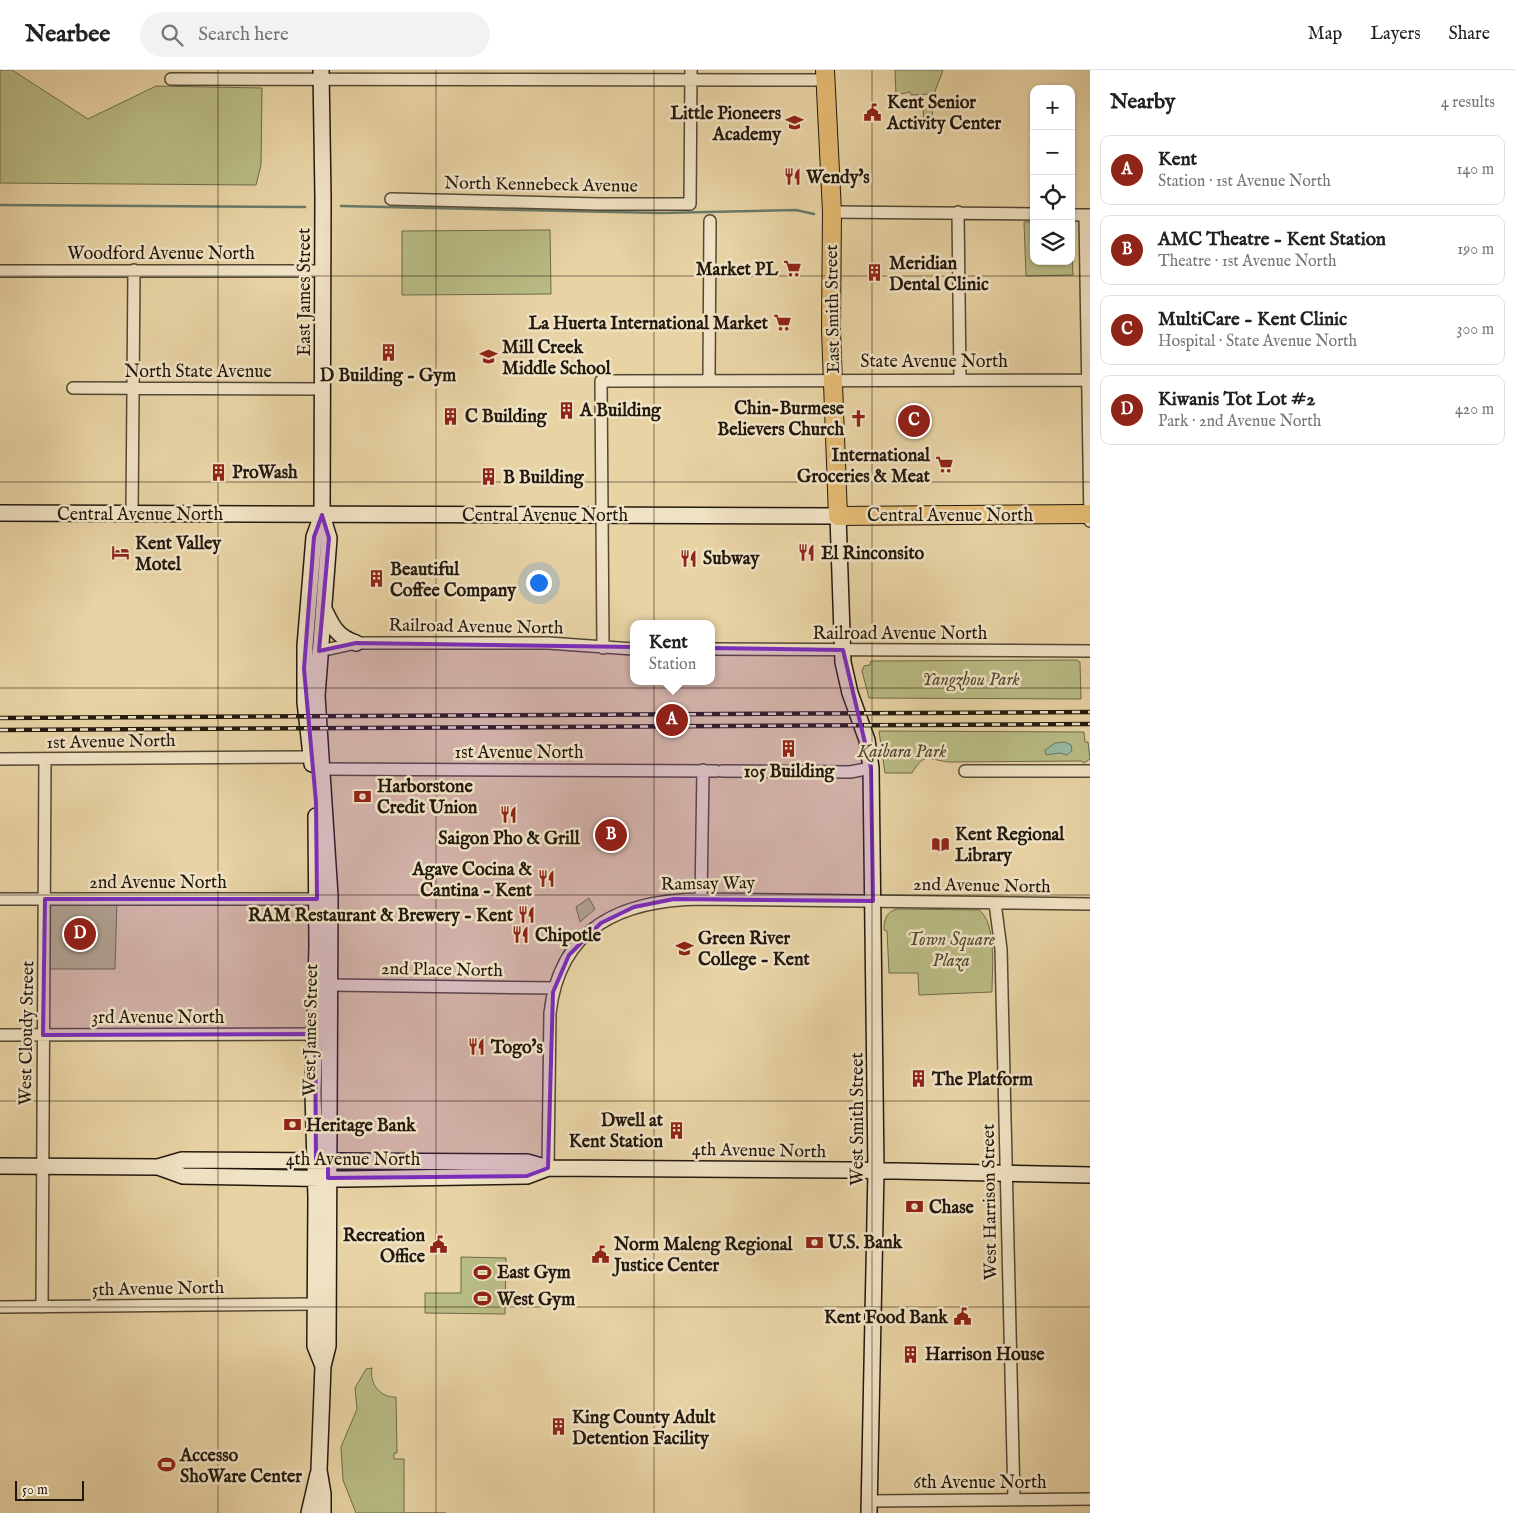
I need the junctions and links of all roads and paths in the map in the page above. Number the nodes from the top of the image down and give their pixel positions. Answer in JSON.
{"nodes":[{"id":1,"x":321,"y":75,"type":"edge"},
{"id":2,"x":501,"y":75,"type":"edge"},
{"id":3,"x":691,"y":75,"type":"edge"},
{"id":4,"x":826,"y":75,"type":"edge"},
{"id":5,"x":170,"y":79,"type":"dead end"},
{"id":6,"x":391,"y":199,"type":"dead end"},
{"id":7,"x":832,"y":212,"type":"junction"},
{"id":8,"x":958,"y":212,"type":"junction"},
{"id":9,"x":1030,"y":214,"type":"edge"},
{"id":10,"x":1087,"y":215,"type":"edge"},
{"id":11,"x":710,"y":221,"type":"dead end"},
{"id":12,"x":134,"y":270,"type":"junction"},
{"id":13,"x":0,"y":271,"type":"edge"},
{"id":14,"x":322,"y":271,"type":"junction"},
{"id":15,"x":832,"y":379,"type":"junction"},
{"id":16,"x":960,"y":379,"type":"junction"},
{"id":17,"x":709,"y":380,"type":"junction"},
{"id":18,"x":1089,"y":380,"type":"edge"},
{"id":19,"x":73,"y":388,"type":"dead end"},
{"id":20,"x":133,"y":388,"type":"junction"},
{"id":21,"x":322,"y":389,"type":"junction"},
{"id":22,"x":0,"y":513,"type":"edge"},
{"id":23,"x":132,"y":514,"type":"junction"},
{"id":24,"x":601,"y":514,"type":"junction"},
{"id":25,"x":1090,"y":514,"type":"edge"},
{"id":26,"x":322,"y":515,"type":"junction"},
{"id":27,"x":838,"y":516,"type":"junction"},
{"id":28,"x":1090,"y":521,"type":"edge"},
{"id":29,"x":323,"y":607,"type":"junction"},
{"id":30,"x":356,"y":642,"type":"junction"},
{"id":31,"x":320,"y":648,"type":"junction"},
{"id":32,"x":603,"y":648,"type":"junction"},
{"id":33,"x":630,"y":649,"type":"edge"},
{"id":34,"x":715,"y":650,"type":"edge"},
{"id":35,"x":843,"y":650,"type":"junction"},
{"id":36,"x":1090,"y":651,"type":"edge"},
{"id":37,"x":317,"y":696,"type":"joint"},
{"id":38,"x":861,"y":726,"type":"joint"},
{"id":39,"x":312,"y":757,"type":"junction"},
{"id":40,"x":0,"y":759,"type":"edge"},
{"id":41,"x":45,"y":759,"type":"junction"},
{"id":42,"x":872,"y":768,"type":"junction"},
{"id":43,"x":323,"y":769,"type":"junction"},
{"id":44,"x":703,"y":770,"type":"junction"},
{"id":45,"x":965,"y":771,"type":"dead end"},
{"id":46,"x":1090,"y":771,"type":"edge"},
{"id":47,"x":0,"y":899,"type":"edge"},
{"id":48,"x":45,"y":899,"type":"junction"},
{"id":49,"x":317,"y":899,"type":"junction"},
{"id":50,"x":701,"y":899,"type":"junction"},
{"id":51,"x":872,"y":901,"type":"junction"},
{"id":52,"x":995,"y":903,"type":"junction"},
{"id":53,"x":1090,"y":904,"type":"edge"},
{"id":54,"x":317,"y":929,"type":"junction"},
{"id":55,"x":330,"y":985,"type":"junction"},
{"id":56,"x":554,"y":988,"type":"junction"},
{"id":57,"x":315,"y":1034,"type":"junction"},
{"id":58,"x":0,"y":1035,"type":"edge"},
{"id":59,"x":43,"y":1035,"type":"junction"},
{"id":60,"x":322,"y":1162,"type":"junction"},
{"id":61,"x":0,"y":1166,"type":"edge"},
{"id":62,"x":42,"y":1166,"type":"junction"},
{"id":63,"x":158,"y":1167,"type":"junction"},
{"id":64,"x":548,"y":1168,"type":"junction"},
{"id":65,"x":876,"y":1171,"type":"junction"},
{"id":66,"x":1006,"y":1174,"type":"junction"},
{"id":67,"x":1090,"y":1176,"type":"edge"},
{"id":68,"x":322,"y":1178,"type":"junction"},
{"id":69,"x":316,"y":1304,"type":"junction"},
{"id":70,"x":0,"y":1307,"type":"edge"},
{"id":71,"x":42,"y":1307,"type":"junction"},
{"id":72,"x":322,"y":1366,"type":"junction"},
{"id":73,"x":319,"y":1470,"type":"junction"},
{"id":74,"x":1090,"y":1499,"type":"edge"},
{"id":75,"x":1014,"y":1500,"type":"junction"},
{"id":76,"x":869,"y":1507,"type":"edge"},
{"id":77,"x":309,"y":1513,"type":"edge"},
{"id":78,"x":323,"y":1513,"type":"edge"}],
"edges":[{"from":1,"to":2,"type":"street"},
{"from":1,"to":5,"type":"street"},
{"from":1,"to":14,"type":"main road","name":"East James Street"},
{"from":2,"to":3,"type":"street"},
{"from":3,"to":4,"type":"street"},
{"from":3,"to":6,"type":"street","name":"North Kennebeck Avenue"},
{"from":4,"to":7,"type":"main road","name":"East Smith Street"},
{"from":7,"to":8,"type":"street"},
{"from":7,"to":15,"type":"main road","name":"East Smith Street"},
{"from":8,"to":9,"type":"street"},
{"from":8,"to":16,"type":"street"},
{"from":10,"to":18,"type":"street"},
{"from":11,"to":17,"type":"street"},
{"from":12,"to":13,"type":"street","name":"Woodford Avenue North"},
{"from":12,"to":14,"type":"street","name":"Woodford Avenue North"},
{"from":12,"to":20,"type":"street"},
{"from":14,"to":21,"type":"main road","name":"East James Street"},
{"from":15,"to":16,"type":"street","name":"State Avenue North"},
{"from":15,"to":17,"type":"street","name":"State Avenue North"},
{"from":15,"to":27,"type":"main road","name":"East Smith Street"},
{"from":16,"to":18,"type":"street","name":"State Avenue North"},
{"from":17,"to":24,"type":"street","name":"State Avenue North"},
{"from":18,"to":25,"type":"street"},
{"from":19,"to":20,"type":"street","name":"North State Avenue"},
{"from":20,"to":21,"type":"street","name":"North State Avenue"},
{"from":20,"to":23,"type":"street"},
{"from":21,"to":26,"type":"main road","name":"East James Street"},
{"from":22,"to":23,"type":"main road","name":"Central Avenue North"},
{"from":23,"to":26,"type":"main road","name":"Central Avenue North"},
{"from":24,"to":26,"type":"main road","name":"Central Avenue North"},
{"from":24,"to":27,"type":"main road","name":"Central Avenue North"},
{"from":24,"to":32,"type":"street"},
{"from":25,"to":27,"type":"main road","name":"Central Avenue North"},
{"from":25,"to":28,"type":"street"},
{"from":26,"to":29,"type":"main road","name":"East James Street"},
{"from":26,"to":39,"type":"main road","name":"East James Street"},
{"from":27,"to":35,"type":"main road","name":"East Smith Street"},
{"from":29,"to":30,"type":"main road"},
{"from":29,"to":31,"type":"main road","name":"East James Street"},
{"from":30,"to":31,"type":"street","name":"Railroad Avenue North"},
{"from":30,"to":32,"type":"street","name":"Railroad Avenue North"},
{"from":31,"to":37,"type":"main road","name":"East James Street"},
{"from":32,"to":33,"type":"street","name":"Railroad Avenue North"},
{"from":34,"to":35,"type":"street","name":"Railroad Avenue North"},
{"from":35,"to":36,"type":"street","name":"Railroad Avenue North"},
{"from":35,"to":38,"type":"main road","name":"East Smith Street"},
{"from":37,"to":43,"type":"main road","name":"West James Street"},
{"from":38,"to":42,"type":"main road","name":"West Smith Street"},
{"from":39,"to":41,"type":"street","name":"1st Avenue North"},
{"from":39,"to":49,"type":"main road","name":"West James Street"},
{"from":40,"to":41,"type":"street","name":"1st Avenue North"},
{"from":41,"to":48,"type":"street","name":"West Cloudy Street"},
{"from":42,"to":44,"type":"street","name":"1st Avenue North"},
{"from":42,"to":51,"type":"main road","name":"West Smith Street"},
{"from":43,"to":44,"type":"street","name":"1st Avenue North"},
{"from":43,"to":55,"type":"main road","name":"West James Street"},
{"from":44,"to":50,"type":"street"},
{"from":45,"to":46,"type":"street"},
{"from":47,"to":48,"type":"street","name":"2nd Avenue North"},
{"from":48,"to":49,"type":"street","name":"2nd Avenue North"},
{"from":48,"to":59,"type":"street","name":"West Cloudy Street"},
{"from":49,"to":54,"type":"main road","name":"West James Street"},
{"from":50,"to":51,"type":"street","name":"Ramsay Way"},
{"from":50,"to":56,"type":"street","name":"Ramsay Way"},
{"from":51,"to":52,"type":"street","name":"2nd Avenue North"},
{"from":51,"to":65,"type":"main road","name":"West Smith Street"},
{"from":52,"to":53,"type":"street","name":"2nd Avenue North"},
{"from":52,"to":66,"type":"street","name":"West Harrison Street"},
{"from":54,"to":55,"type":"main road"},
{"from":54,"to":57,"type":"main road","name":"West James Street"},
{"from":55,"to":56,"type":"street","name":"2nd Place North"},
{"from":55,"to":60,"type":"main road","name":"West James Street"},
{"from":56,"to":64,"type":"street","name":"Ramsay Way"},
{"from":57,"to":59,"type":"street","name":"3rd Avenue North"},
{"from":57,"to":60,"type":"main road","name":"West James Street"},
{"from":58,"to":59,"type":"street","name":"3rd Avenue North"},
{"from":59,"to":62,"type":"street","name":"West Cloudy Street"},
{"from":60,"to":63,"type":"main road","name":"4th Avenue North"},
{"from":60,"to":64,"type":"main road","name":"4th Avenue North"},
{"from":60,"to":68,"type":"main road","name":"West James Street"},
{"from":61,"to":62,"type":"main road","name":"4th Avenue North"},
{"from":62,"to":63,"type":"main road","name":"4th Avenue North"},
{"from":62,"to":71,"type":"street","name":"West Cloudy Street"},
{"from":63,"to":68,"type":"main road","name":"4th Avenue North"},
{"from":64,"to":65,"type":"main road","name":"4th Avenue North"},
{"from":64,"to":68,"type":"main road","name":"4th Avenue North"},
{"from":65,"to":66,"type":"main road","name":"4th Avenue North"},
{"from":65,"to":76,"type":"main road","name":"West Smith Street"},
{"from":66,"to":67,"type":"main road","name":"4th Avenue North"},
{"from":66,"to":75,"type":"street","name":"West Harrison Street"},
{"from":68,"to":69,"type":"main road","name":"West James Street"},
{"from":68,"to":72,"type":"main road","name":"West James Street"},
{"from":69,"to":71,"type":"street","name":"5th Avenue North"},
{"from":69,"to":72,"type":"main road","name":"West James Street"},
{"from":70,"to":71,"type":"street","name":"5th Avenue North"},
{"from":72,"to":73,"type":"main road","name":"West James Street"},
{"from":73,"to":77,"type":"main road","name":"West James Street"},
{"from":73,"to":78,"type":"main road","name":"West James Street"},
{"from":74,"to":75,"type":"street","name":"6th Avenue North"},
{"from":75,"to":76,"type":"street","name":"6th Avenue North"}]}
